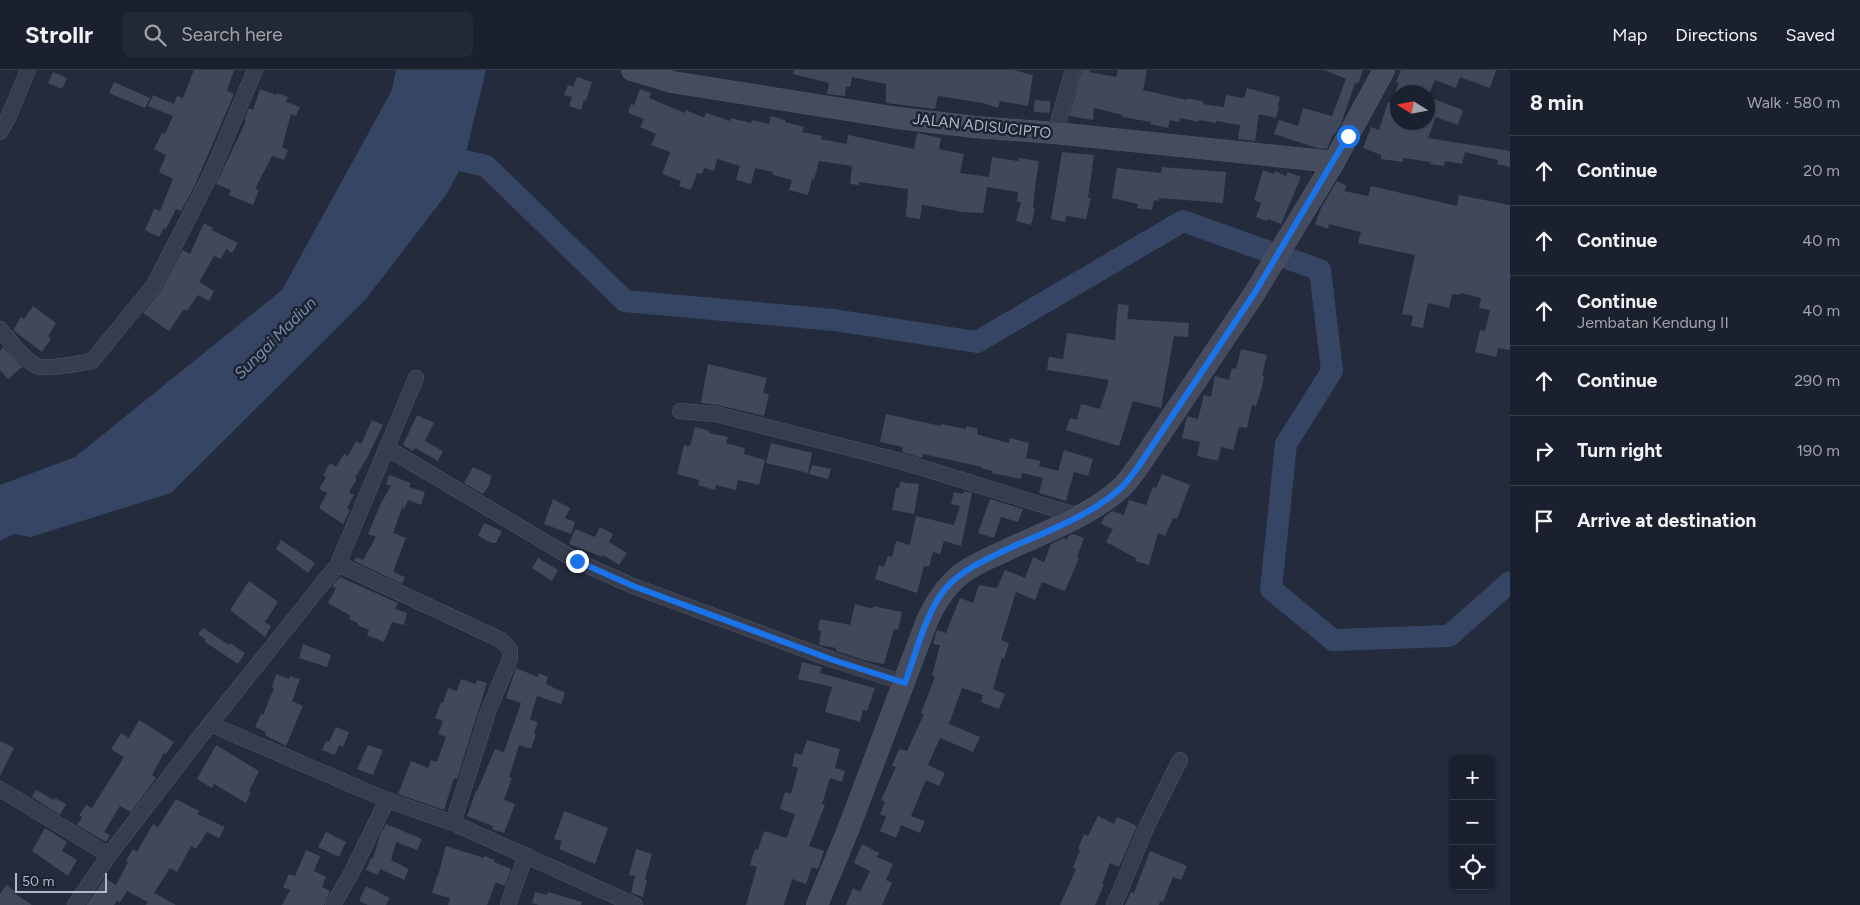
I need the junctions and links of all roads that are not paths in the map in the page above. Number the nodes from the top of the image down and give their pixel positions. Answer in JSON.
{"nodes":[{"id":1,"x":28,"y":70,"type":"edge"},
{"id":2,"x":255,"y":70,"type":"edge"},
{"id":3,"x":632,"y":70,"type":"edge"},
{"id":4,"x":1072,"y":70,"type":"edge"},
{"id":5,"x":1384,"y":70,"type":"edge"},
{"id":6,"x":0,"y":132,"type":"edge"},
{"id":7,"x":1055,"y":133,"type":"junction"},
{"id":8,"x":1334,"y":162,"type":"junction"},
{"id":9,"x":0,"y":329,"type":"edge"},
{"id":10,"x":416,"y":378,"type":"dead end"},
{"id":11,"x":680,"y":411,"type":"dead end"},
{"id":12,"x":386,"y":448,"type":"junction"},
{"id":13,"x":1078,"y":516,"type":"junction"},
{"id":14,"x":338,"y":564,"type":"junction"},
{"id":15,"x":905,"y":683,"type":"junction"},
{"id":16,"x":210,"y":724,"type":"junction"},
{"id":17,"x":1180,"y":760,"type":"dead end"},
{"id":18,"x":0,"y":789,"type":"edge"},
{"id":19,"x":387,"y":800,"type":"junction"},
{"id":20,"x":453,"y":823,"type":"junction"},
{"id":21,"x":109,"y":855,"type":"junction"},
{"id":22,"x":526,"y":855,"type":"junction"},
{"id":23,"x":75,"y":905,"type":"edge"},
{"id":24,"x":333,"y":905,"type":"edge"},
{"id":25,"x":508,"y":905,"type":"edge"},
{"id":26,"x":636,"y":905,"type":"edge"},
{"id":27,"x":817,"y":905,"type":"edge"},
{"id":28,"x":1114,"y":905,"type":"edge"}],
"edges":[{"from":1,"to":6,"type":"street"},
{"from":2,"to":9,"type":"street"},
{"from":3,"to":7,"type":"main road","name":"JALAN ADISUCIPTO"},
{"from":4,"to":7,"type":"street"},
{"from":5,"to":8,"type":"main road"},
{"from":7,"to":8,"type":"main road","name":"JALAN ADISUCIPTO"},
{"from":8,"to":13,"type":"main road"},
{"from":10,"to":12,"type":"street"},
{"from":11,"to":13,"type":"street"},
{"from":12,"to":14,"type":"street"},
{"from":12,"to":15,"type":"street"},
{"from":13,"to":15,"type":"main road"},
{"from":14,"to":16,"type":"street"},
{"from":14,"to":20,"type":"street"},
{"from":15,"to":27,"type":"main road"},
{"from":16,"to":19,"type":"street"},
{"from":16,"to":21,"type":"street"},
{"from":17,"to":28,"type":"street"},
{"from":18,"to":21,"type":"street"},
{"from":19,"to":20,"type":"street"},
{"from":19,"to":24,"type":"street"},
{"from":20,"to":22,"type":"street"},
{"from":21,"to":23,"type":"street"},
{"from":22,"to":25,"type":"street"},
{"from":22,"to":26,"type":"street"}]}
